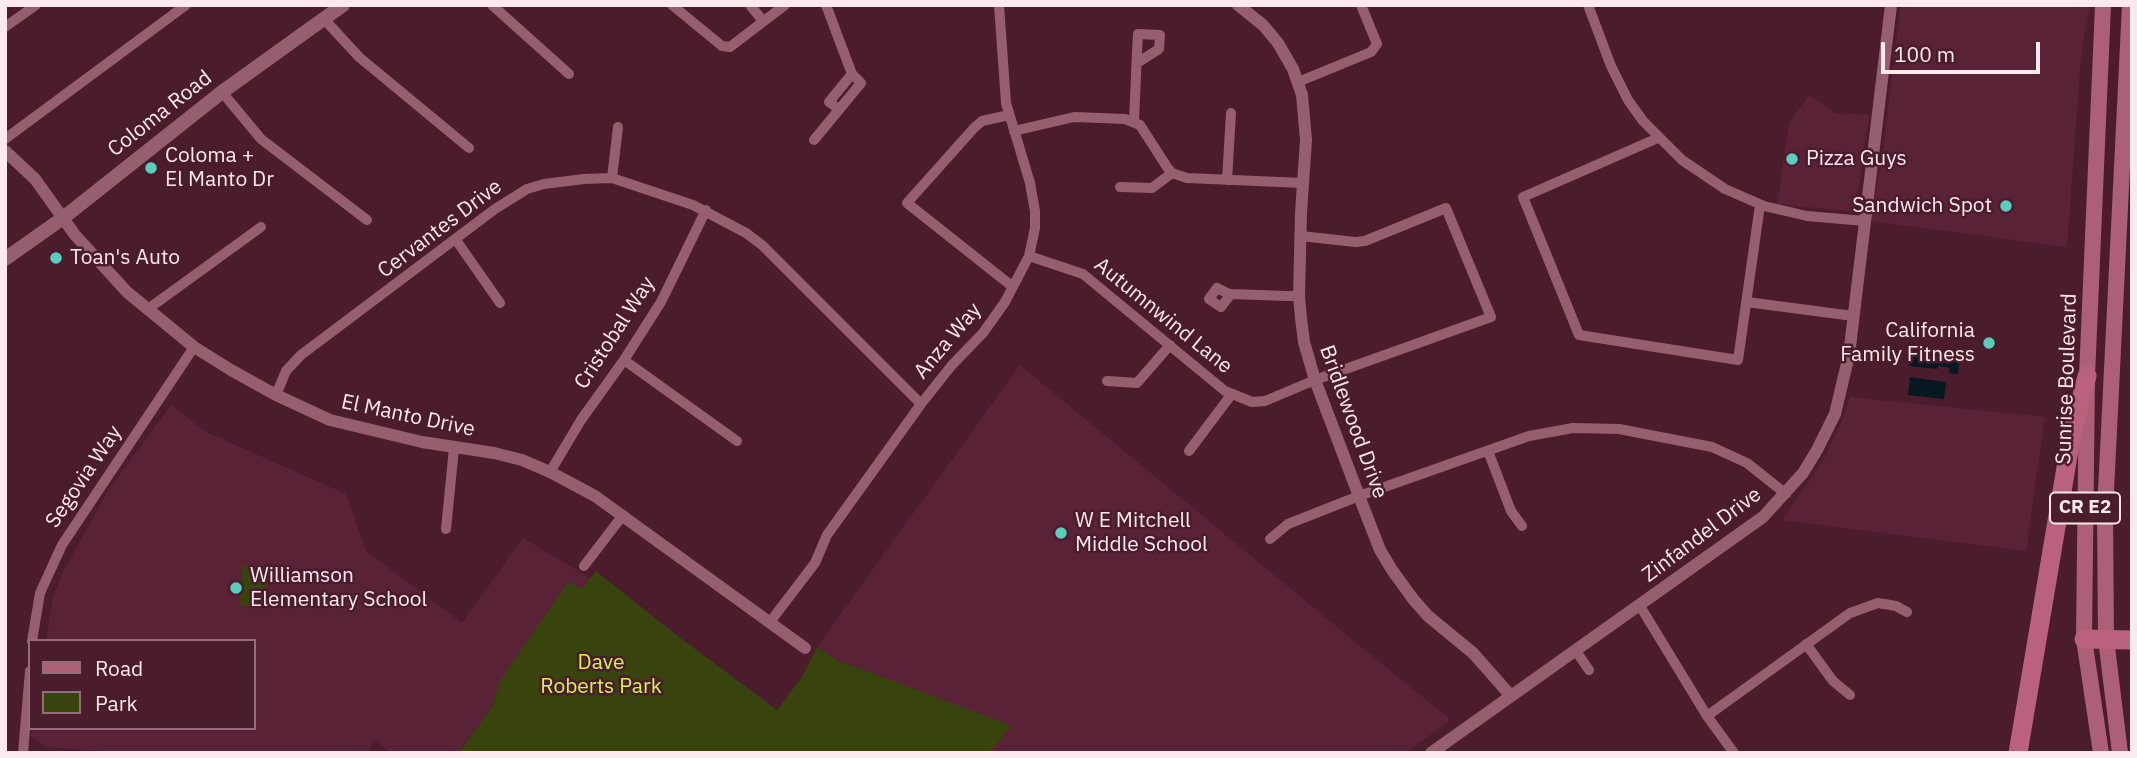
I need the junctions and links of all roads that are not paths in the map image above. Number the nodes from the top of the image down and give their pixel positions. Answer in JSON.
{"nodes":[{"id":1,"x":36,"y":5,"type":"edge"},
{"id":2,"x":186,"y":5,"type":"edge"},
{"id":3,"x":343,"y":5,"type":"edge"},
{"id":4,"x":492,"y":5,"type":"edge"},
{"id":5,"x":672,"y":5,"type":"edge"},
{"id":6,"x":750,"y":5,"type":"edge"},
{"id":7,"x":785,"y":5,"type":"edge"},
{"id":8,"x":826,"y":5,"type":"edge"},
{"id":9,"x":999,"y":5,"type":"edge"},
{"id":10,"x":1238,"y":5,"type":"edge"},
{"id":11,"x":1361,"y":5,"type":"edge"},
{"id":12,"x":1588,"y":5,"type":"edge"},
{"id":13,"x":1891,"y":5,"type":"edge"},
{"id":14,"x":2103,"y":5,"type":"edge"},
{"id":15,"x":2130,"y":5,"type":"edge"},
{"id":16,"x":324,"y":19,"type":"junction"},
{"id":17,"x":763,"y":21,"type":"junction"},
{"id":18,"x":5,"y":27,"type":"edge"},
{"id":19,"x":1137,"y":63,"type":"dead end"},
{"id":20,"x":569,"y":74,"type":"dead end"},
{"id":21,"x":1298,"y":82,"type":"junction"},
{"id":22,"x":222,"y":92,"type":"junction"},
{"id":23,"x":1231,"y":113,"type":"dead end"},
{"id":24,"x":1009,"y":115,"type":"junction"},
{"id":25,"x":1134,"y":121,"type":"junction"},
{"id":26,"x":618,"y":127,"type":"dead end"},
{"id":27,"x":1014,"y":131,"type":"junction"},
{"id":28,"x":1658,"y":138,"type":"junction"},
{"id":29,"x":5,"y":139,"type":"edge"},
{"id":30,"x":814,"y":140,"type":"dead end"},
{"id":31,"x":469,"y":148,"type":"dead end"},
{"id":32,"x":5,"y":151,"type":"edge"},
{"id":33,"x":1172,"y":173,"type":"junction"},
{"id":34,"x":612,"y":178,"type":"junction"},
{"id":35,"x":1227,"y":180,"type":"junction"},
{"id":36,"x":1303,"y":183,"type":"junction"},
{"id":37,"x":1120,"y":187,"type":"dead end"},
{"id":38,"x":1760,"y":205,"type":"junction"},
{"id":39,"x":706,"y":210,"type":"junction"},
{"id":40,"x":63,"y":218,"type":"junction"},
{"id":41,"x":367,"y":220,"type":"dead end"},
{"id":42,"x":1866,"y":221,"type":"junction"},
{"id":43,"x":261,"y":227,"type":"dead end"},
{"id":44,"x":1301,"y":236,"type":"junction"},
{"id":45,"x":456,"y":240,"type":"junction"},
{"id":46,"x":1029,"y":256,"type":"junction"},
{"id":47,"x":5,"y":259,"type":"edge"},
{"id":48,"x":1013,"y":287,"type":"junction"},
{"id":49,"x":1231,"y":294,"type":"dead end"},
{"id":50,"x":1299,"y":296,"type":"junction"},
{"id":51,"x":1747,"y":302,"type":"junction"},
{"id":52,"x":500,"y":303,"type":"dead end"},
{"id":53,"x":148,"y":309,"type":"junction"},
{"id":54,"x":1853,"y":316,"type":"junction"},
{"id":55,"x":1170,"y":345,"type":"junction"},
{"id":56,"x":194,"y":347,"type":"junction"},
{"id":57,"x":625,"y":360,"type":"junction"},
{"id":58,"x":2087,"y":376,"type":"junction"},
{"id":59,"x":1315,"y":380,"type":"junction"},
{"id":60,"x":1107,"y":381,"type":"dead end"},
{"id":61,"x":276,"y":395,"type":"junction"},
{"id":62,"x":1231,"y":395,"type":"junction"},
{"id":63,"x":921,"y":404,"type":"junction"},
{"id":64,"x":1643,"y":433,"type":"junction"},
{"id":65,"x":737,"y":441,"type":"dead end"},
{"id":66,"x":1641,"y":446,"type":"dead end"},
{"id":67,"x":454,"y":449,"type":"junction"},
{"id":68,"x":1189,"y":451,"type":"dead end"},
{"id":69,"x":1488,"y":451,"type":"junction"},
{"id":70,"x":550,"y":472,"type":"junction"},
{"id":71,"x":1786,"y":494,"type":"junction"},
{"id":72,"x":1359,"y":496,"type":"junction"},
{"id":73,"x":622,"y":515,"type":"junction"},
{"id":74,"x":1522,"y":526,"type":"dead end"},
{"id":75,"x":446,"y":529,"type":"dead end"},
{"id":76,"x":1269,"y":539,"type":"dead end"},
{"id":77,"x":583,"y":566,"type":"dead end"},
{"id":78,"x":1640,"y":606,"type":"junction"},
{"id":79,"x":1907,"y":612,"type":"dead end"},
{"id":80,"x":769,"y":622,"type":"junction"},
{"id":81,"x":32,"y":639,"type":"edge"},
{"id":82,"x":2084,"y":639,"type":"junction"},
{"id":83,"x":2106,"y":639,"type":"junction"},
{"id":84,"x":2132,"y":640,"type":"edge"},
{"id":85,"x":1806,"y":644,"type":"junction"},
{"id":86,"x":805,"y":648,"type":"dead end"},
{"id":87,"x":1576,"y":651,"type":"junction"},
{"id":88,"x":1589,"y":670,"type":"dead end"},
{"id":89,"x":28,"y":694,"type":"edge"},
{"id":90,"x":1850,"y":695,"type":"dead end"},
{"id":91,"x":1511,"y":696,"type":"junction"},
{"id":92,"x":1707,"y":716,"type":"junction"},
{"id":93,"x":23,"y":753,"type":"edge"},
{"id":94,"x":1432,"y":753,"type":"edge"},
{"id":95,"x":1734,"y":753,"type":"edge"},
{"id":96,"x":2018,"y":753,"type":"edge"},
{"id":97,"x":2101,"y":753,"type":"edge"},
{"id":98,"x":2120,"y":753,"type":"edge"}],
"edges":[{"from":1,"to":18,"type":"street"},
{"from":2,"to":29,"type":"street"},
{"from":3,"to":16,"type":"main road","name":"Coloma Road"},
{"from":4,"to":20,"type":"street"},
{"from":5,"to":17,"type":"street"},
{"from":6,"to":17,"type":"street"},
{"from":7,"to":17,"type":"street"},
{"from":8,"to":30,"type":"street"},
{"from":9,"to":24,"type":"street","name":"Anza Way"},
{"from":10,"to":21,"type":"street","name":"Bridlewood Drive"},
{"from":11,"to":21,"type":"street"},
{"from":12,"to":28,"type":"street"},
{"from":13,"to":42,"type":"street","name":"Zinfandel Drive"},
{"from":14,"to":58,"type":"main road","name":"Sunrise Boulevard","number":"CR E2"},
{"from":15,"to":83,"type":"main road","name":"Sunrise Boulevard","number":"CR E2"},
{"from":16,"to":22,"type":"main road","name":"Coloma Road"},
{"from":16,"to":31,"type":"street"},
{"from":19,"to":25,"type":"street"},
{"from":21,"to":36,"type":"street","name":"Bridlewood Drive"},
{"from":22,"to":40,"type":"main road","name":"Coloma Road"},
{"from":22,"to":41,"type":"street"},
{"from":23,"to":35,"type":"street"},
{"from":24,"to":27,"type":"street","name":"Anza Way"},
{"from":24,"to":48,"type":"street"},
{"from":25,"to":27,"type":"street"},
{"from":25,"to":33,"type":"street"},
{"from":26,"to":34,"type":"street"},
{"from":27,"to":46,"type":"street","name":"Anza Way"},
{"from":28,"to":38,"type":"street"},
{"from":28,"to":51,"type":"street"},
{"from":32,"to":40,"type":"street","name":"El Manto Drive"},
{"from":33,"to":35,"type":"street"},
{"from":33,"to":37,"type":"street"},
{"from":34,"to":39,"type":"street","name":"Cervantes Drive"},
{"from":34,"to":45,"type":"street","name":"Cervantes Drive"},
{"from":35,"to":36,"type":"street"},
{"from":36,"to":44,"type":"street","name":"Bridlewood Drive"},
{"from":38,"to":42,"type":"street"},
{"from":38,"to":51,"type":"street"},
{"from":39,"to":57,"type":"street","name":"Cristobal Way"},
{"from":39,"to":63,"type":"street","name":"Cervantes Drive"},
{"from":40,"to":47,"type":"main road","name":"Coloma Road"},
{"from":40,"to":53,"type":"street","name":"El Manto Drive"},
{"from":42,"to":54,"type":"street","name":"Zinfandel Drive"},
{"from":43,"to":53,"type":"street"},
{"from":44,"to":50,"type":"street","name":"Bridlewood Drive"},
{"from":44,"to":59,"type":"street","name":"Autumnwind Lane"},
{"from":45,"to":52,"type":"street"},
{"from":45,"to":61,"type":"street","name":"Cervantes Drive"},
{"from":46,"to":48,"type":"street","name":"Anza Way"},
{"from":46,"to":55,"type":"street","name":"Autumnwind Lane"},
{"from":48,"to":63,"type":"street","name":"Anza Way"},
{"from":49,"to":50,"type":"street"},
{"from":50,"to":59,"type":"street","name":"Bridlewood Drive"},
{"from":51,"to":54,"type":"street"},
{"from":53,"to":56,"type":"street","name":"El Manto Drive"},
{"from":54,"to":71,"type":"street","name":"Zinfandel Drive"},
{"from":55,"to":60,"type":"street"},
{"from":55,"to":62,"type":"street","name":"Autumnwind Lane"},
{"from":56,"to":61,"type":"street","name":"El Manto Drive"},
{"from":56,"to":81,"type":"street","name":"Segovia Way"},
{"from":57,"to":65,"type":"street"},
{"from":57,"to":70,"type":"street","name":"Cristobal Way"},
{"from":58,"to":82,"type":"main road","name":"Sunrise Boulevard","number":"CR E2"},
{"from":58,"to":96,"type":"highway"},
{"from":59,"to":62,"type":"street","name":"Autumnwind Lane"},
{"from":59,"to":72,"type":"street","name":"Bridlewood Drive"},
{"from":61,"to":67,"type":"street","name":"El Manto Drive"},
{"from":62,"to":68,"type":"street"},
{"from":63,"to":80,"type":"street","name":"Anza Way"},
{"from":64,"to":66,"type":"street"},
{"from":64,"to":69,"type":"street"},
{"from":64,"to":71,"type":"street"},
{"from":67,"to":70,"type":"street","name":"El Manto Drive"},
{"from":67,"to":75,"type":"street"},
{"from":69,"to":72,"type":"street"},
{"from":69,"to":74,"type":"street"},
{"from":70,"to":73,"type":"street","name":"El Manto Drive"},
{"from":71,"to":78,"type":"street","name":"Zinfandel Drive"},
{"from":72,"to":76,"type":"street"},
{"from":72,"to":91,"type":"street","name":"Bridlewood Drive"},
{"from":73,"to":77,"type":"street"},
{"from":73,"to":80,"type":"street","name":"El Manto Drive"},
{"from":78,"to":87,"type":"street","name":"Zinfandel Drive"},
{"from":78,"to":92,"type":"street"},
{"from":79,"to":85,"type":"street"},
{"from":80,"to":86,"type":"street","name":"El Manto Drive"},
{"from":82,"to":83,"type":"highway"},
{"from":82,"to":97,"type":"main road","name":"Sunrise Boulevard","number":"CR E2"},
{"from":83,"to":84,"type":"highway"},
{"from":83,"to":98,"type":"main road","name":"Sunrise Boulevard","number":"CR E2"},
{"from":85,"to":90,"type":"street"},
{"from":85,"to":92,"type":"street"},
{"from":87,"to":88,"type":"street"},
{"from":87,"to":91,"type":"street","name":"Zinfandel Drive"},
{"from":89,"to":93,"type":"street"},
{"from":91,"to":94,"type":"street","name":"Zinfandel Drive"},
{"from":92,"to":95,"type":"street"}]}
